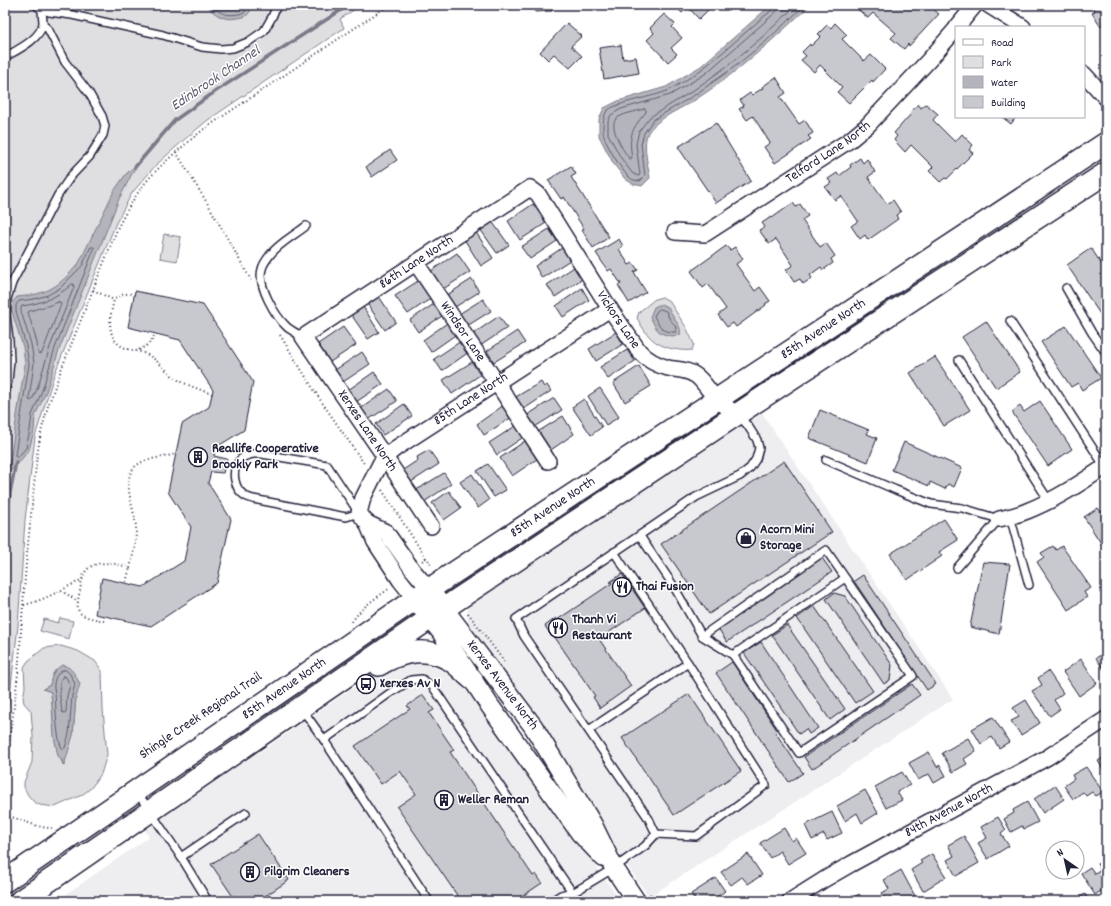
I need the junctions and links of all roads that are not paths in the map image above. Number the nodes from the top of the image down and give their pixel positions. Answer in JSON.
{"nodes":[{"id":1,"x":36,"y":5,"type":"edge"},
{"id":2,"x":278,"y":5,"type":"edge"},
{"id":3,"x":974,"y":5,"type":"edge"},
{"id":4,"x":988,"y":5,"type":"edge"},
{"id":5,"x":42,"y":8,"type":"edge"},
{"id":6,"x":43,"y":25,"type":"junction"},
{"id":7,"x":958,"y":26,"type":"edge"},
{"id":8,"x":1021,"y":26,"type":"edge"},
{"id":9,"x":955,"y":30,"type":"edge"},
{"id":10,"x":5,"y":57,"type":"edge"},
{"id":11,"x":1085,"y":75,"type":"edge"},
{"id":12,"x":1106,"y":98,"type":"edge"},
{"id":13,"x":1106,"y":143,"type":"edge"},
{"id":14,"x":1106,"y":172,"type":"edge"},
{"id":15,"x":530,"y":188,"type":"joint"},
{"id":16,"x":306,"y":226,"type":"dead end"},
{"id":17,"x":675,"y":232,"type":"dead end"},
{"id":18,"x":416,"y":263,"type":"junction"},
{"id":19,"x":1066,"y":288,"type":"dead end"},
{"id":20,"x":610,"y":309,"type":"junction"},
{"id":21,"x":1010,"y":321,"type":"dead end"},
{"id":22,"x":303,"y":337,"type":"junction"},
{"id":23,"x":1106,"y":353,"type":"edge"},
{"id":24,"x":959,"y":360,"type":"dead end"},
{"id":25,"x":497,"y":383,"type":"junction"},
{"id":26,"x":5,"y":392,"type":"edge"},
{"id":27,"x":717,"y":399,"type":"junction"},
{"id":28,"x":737,"y":415,"type":"junction"},
{"id":29,"x":385,"y":457,"type":"junction"},
{"id":30,"x":826,"y":460,"type":"dead end"},
{"id":31,"x":548,"y":461,"type":"dead end"},
{"id":32,"x":1105,"y":467,"type":"edge"},
{"id":33,"x":1050,"y":501,"type":"junction"},
{"id":34,"x":363,"y":518,"type":"junction"},
{"id":35,"x":1005,"y":518,"type":"junction"},
{"id":36,"x":431,"y":526,"type":"dead end"},
{"id":37,"x":640,"y":536,"type":"junction"},
{"id":38,"x":614,"y":552,"type":"junction"},
{"id":39,"x":957,"y":568,"type":"dead end"},
{"id":40,"x":845,"y":578,"type":"junction"},
{"id":41,"x":1030,"y":585,"type":"dead end"},
{"id":42,"x":422,"y":594,"type":"junction"},
{"id":43,"x":437,"y":613,"type":"junction"},
{"id":44,"x":702,"y":636,"type":"junction"},
{"id":45,"x":734,"y":656,"type":"junction"},
{"id":46,"x":688,"y":663,"type":"junction"},
{"id":47,"x":472,"y":679,"type":"junction"},
{"id":48,"x":300,"y":708,"type":"junction"},
{"id":49,"x":1106,"y":719,"type":"edge"},
{"id":50,"x":589,"y":730,"type":"junction"},
{"id":51,"x":324,"y":740,"type":"junction"},
{"id":52,"x":136,"y":791,"type":"junction"},
{"id":53,"x":150,"y":811,"type":"junction"},
{"id":54,"x":246,"y":813,"type":"dead end"},
{"id":55,"x":656,"y":834,"type":"junction"},
{"id":56,"x":181,"y":857,"type":"junction"},
{"id":57,"x":614,"y":868,"type":"junction"},
{"id":58,"x":5,"y":881,"type":"edge"},
{"id":59,"x":572,"y":892,"type":"junction"},
{"id":60,"x":20,"y":901,"type":"edge"},
{"id":61,"x":208,"y":901,"type":"edge"},
{"id":62,"x":429,"y":901,"type":"edge"},
{"id":63,"x":552,"y":901,"type":"edge"},
{"id":64,"x":636,"y":901,"type":"edge"},
{"id":65,"x":790,"y":901,"type":"edge"}],
"edges":[{"from":1,"to":5,"type":"lane"},
{"from":2,"to":5,"type":"lane"},
{"from":3,"to":7,"type":"street","name":"Telford Lane North"},
{"from":4,"to":8,"type":"street"},
{"from":5,"to":6,"type":"lane"},
{"from":6,"to":10,"type":"lane"},
{"from":6,"to":26,"type":"lane"},
{"from":9,"to":17,"type":"street","name":"Telford Lane North"},
{"from":11,"to":12,"type":"street"},
{"from":13,"to":27,"type":"main road","name":"85th Avenue North"},
{"from":14,"to":28,"type":"main road","name":"85th Avenue North"},
{"from":15,"to":18,"type":"street","name":"86th Lane North"},
{"from":15,"to":20,"type":"street","name":"Vickors Lane"},
{"from":16,"to":22,"type":"lane"},
{"from":18,"to":22,"type":"street","name":"86th Lane North"},
{"from":18,"to":25,"type":"street","name":"Windsor Lane"},
{"from":19,"to":23,"type":"lane"},
{"from":20,"to":25,"type":"street","name":"85th Lane North"},
{"from":20,"to":27,"type":"street","name":"Vickors Lane"},
{"from":21,"to":32,"type":"lane"},
{"from":22,"to":29,"type":"street","name":"Xerxes Lane North"},
{"from":24,"to":33,"type":"lane"},
{"from":25,"to":29,"type":"street","name":"85th Lane North"},
{"from":25,"to":31,"type":"street","name":"Windsor Lane"},
{"from":27,"to":28,"type":"street","name":"Vickors Lane"},
{"from":27,"to":42,"type":"main road","name":"85th Avenue North"},
{"from":28,"to":37,"type":"lane"},
{"from":28,"to":43,"type":"main road","name":"85th Avenue North"},
{"from":29,"to":34,"type":"street","name":"85th Lane North"},
{"from":29,"to":36,"type":"street","name":"Xerxes Lane North"},
{"from":30,"to":35,"type":"lane"},
{"from":32,"to":33,"type":"street"},
{"from":33,"to":35,"type":"street"},
{"from":34,"to":34,"type":"lane"},
{"from":34,"to":42,"type":"street","name":"Xerxes Avenue North"},
{"from":35,"to":39,"type":"lane"},
{"from":35,"to":41,"type":"lane"},
{"from":37,"to":38,"type":"lane"},
{"from":37,"to":44,"type":"lane"},
{"from":38,"to":46,"type":"lane"},
{"from":38,"to":50,"type":"lane"},
{"from":40,"to":44,"type":"lane"},
{"from":40,"to":45,"type":"lane"},
{"from":40,"to":45,"type":"lane"},
{"from":42,"to":43,"type":"street","name":"Xerxes Avenue North"},
{"from":42,"to":52,"type":"main road","name":"85th Avenue North"},
{"from":43,"to":47,"type":"street","name":"Xerxes Avenue North"},
{"from":43,"to":48,"type":"main road","name":"85th Avenue North"},
{"from":43,"to":57,"type":"street","name":"Xerxes Avenue North"},
{"from":44,"to":45,"type":"lane"},
{"from":46,"to":50,"type":"lane"},
{"from":46,"to":55,"type":"lane"},
{"from":47,"to":48,"type":"main road"},
{"from":47,"to":57,"type":"street","name":"Xerxes Avenue North"},
{"from":48,"to":51,"type":"lane"},
{"from":48,"to":53,"type":"main road","name":"85th Avenue North"},
{"from":49,"to":65,"type":"street","name":"84th Avenue North"},
{"from":50,"to":55,"type":"lane"},
{"from":51,"to":59,"type":"lane"},
{"from":51,"to":62,"type":"lane"},
{"from":52,"to":53,"type":"lane"},
{"from":52,"to":58,"type":"main road","name":"85th Avenue North"},
{"from":53,"to":56,"type":"lane"},
{"from":53,"to":60,"type":"main road","name":"85th Avenue North"},
{"from":54,"to":56,"type":"lane"},
{"from":55,"to":57,"type":"lane"},
{"from":56,"to":61,"type":"lane"},
{"from":57,"to":59,"type":"lane"},
{"from":57,"to":64,"type":"street","name":"Xerxes Avenue North"},
{"from":59,"to":63,"type":"lane"}]}
